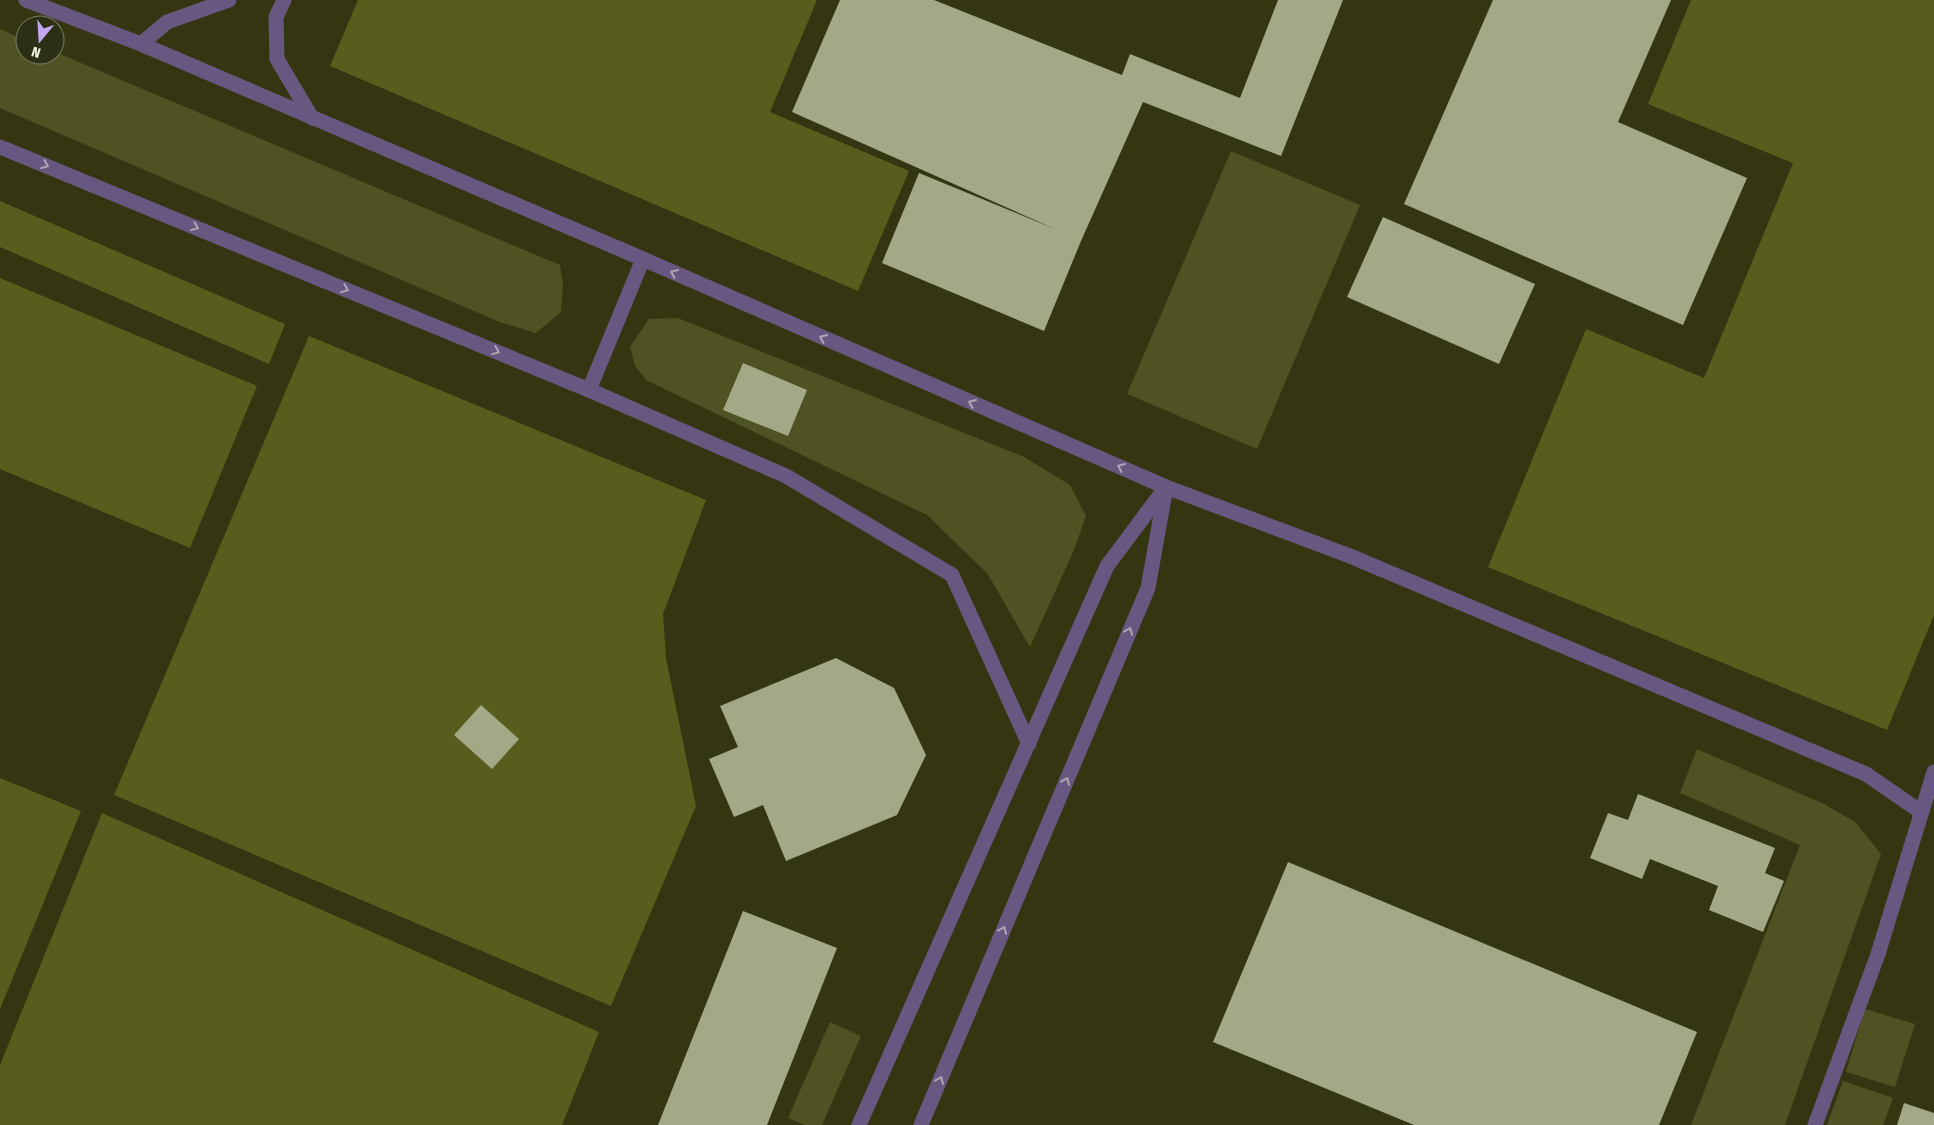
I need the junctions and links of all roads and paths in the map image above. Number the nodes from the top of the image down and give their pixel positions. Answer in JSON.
{"nodes":[{"id":1,"x":26,"y":0,"type":"edge"},
{"id":2,"x":229,"y":0,"type":"edge"},
{"id":3,"x":284,"y":0,"type":"edge"},
{"id":4,"x":142,"y":44,"type":"junction"},
{"id":5,"x":312,"y":118,"type":"junction"},
{"id":6,"x":0,"y":147,"type":"edge"},
{"id":7,"x":643,"y":259,"type":"junction"},
{"id":8,"x":589,"y":390,"type":"junction"},
{"id":9,"x":1166,"y":487,"type":"junction"},
{"id":10,"x":1029,"y":744,"type":"junction"},
{"id":11,"x":1934,"y":772,"type":"edge"},
{"id":12,"x":1921,"y":812,"type":"junction"},
{"id":13,"x":860,"y":1125,"type":"edge"},
{"id":14,"x":921,"y":1125,"type":"edge"},
{"id":15,"x":1815,"y":1125,"type":"edge"}],
"edges":[{"from":1,"to":4,"type":"lane"},
{"from":2,"to":4,"type":"lane"},
{"from":3,"to":5,"type":"lane"},
{"from":4,"to":5,"type":"lane"},
{"from":5,"to":7,"type":"lane"},
{"from":6,"to":8,"type":"lane","one_way":true},
{"from":7,"to":8,"type":"lane"},
{"from":9,"to":7,"type":"lane","one_way":true},
{"from":8,"to":10,"type":"lane"},
{"from":9,"to":10,"type":"lane"},
{"from":9,"to":12,"type":"lane"},
{"from":14,"to":9,"type":"lane","one_way":true},
{"from":10,"to":13,"type":"lane"},
{"from":11,"to":12,"type":"lane"},
{"from":12,"to":15,"type":"lane"}]}
